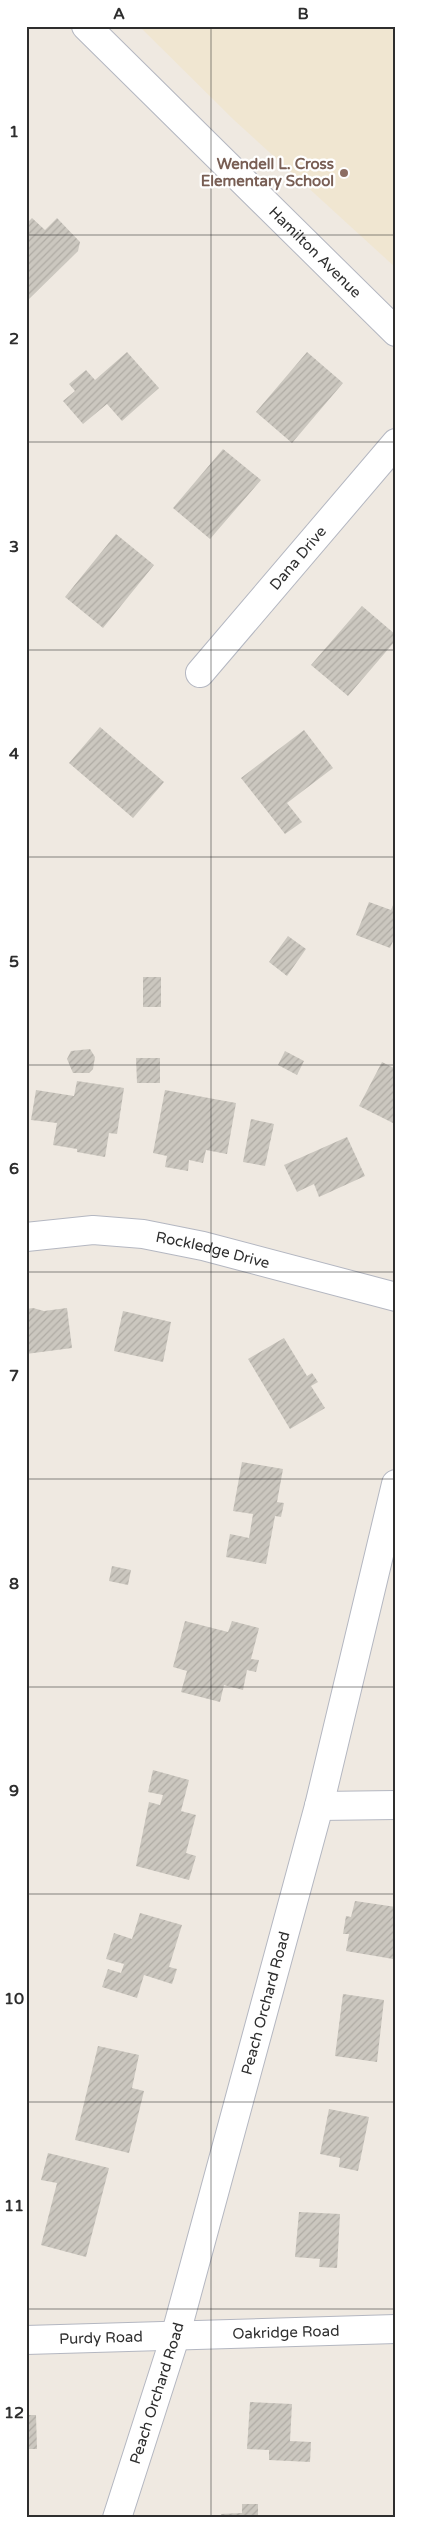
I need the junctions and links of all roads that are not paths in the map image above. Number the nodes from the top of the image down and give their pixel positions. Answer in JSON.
{"nodes":[{"id":1,"x":86,"y":26,"type":"edge"},
{"id":2,"x":396,"y":332,"type":"edge"},
{"id":3,"x":396,"y":443,"type":"edge"},
{"id":4,"x":200,"y":672,"type":"dead end"},
{"id":5,"x":26,"y":1237,"type":"edge"},
{"id":6,"x":396,"y":1297,"type":"edge"},
{"id":7,"x":396,"y":1484,"type":"edge"},
{"id":8,"x":396,"y":1805,"type":"edge"},
{"id":9,"x":318,"y":1806,"type":"junction"},
{"id":10,"x":396,"y":2329,"type":"edge"},
{"id":11,"x":175,"y":2337,"type":"junction"},
{"id":12,"x":26,"y":2340,"type":"edge"},
{"id":13,"x":118,"y":2518,"type":"edge"}],
"edges":[{"from":1,"to":2,"type":"street","name":"Hamilton Avenue"},
{"from":3,"to":4,"type":"street","name":"Dana Drive"},
{"from":5,"to":6,"type":"street","name":"Rockledge Drive"},
{"from":7,"to":9,"type":"street","name":"Peach Orchard Road"},
{"from":8,"to":9,"type":"street"},
{"from":9,"to":11,"type":"street","name":"Peach Orchard Road"},
{"from":10,"to":11,"type":"street","name":"Oakridge Road"},
{"from":11,"to":12,"type":"street","name":"Purdy Road"},
{"from":11,"to":13,"type":"street","name":"Peach Orchard Road"}]}
